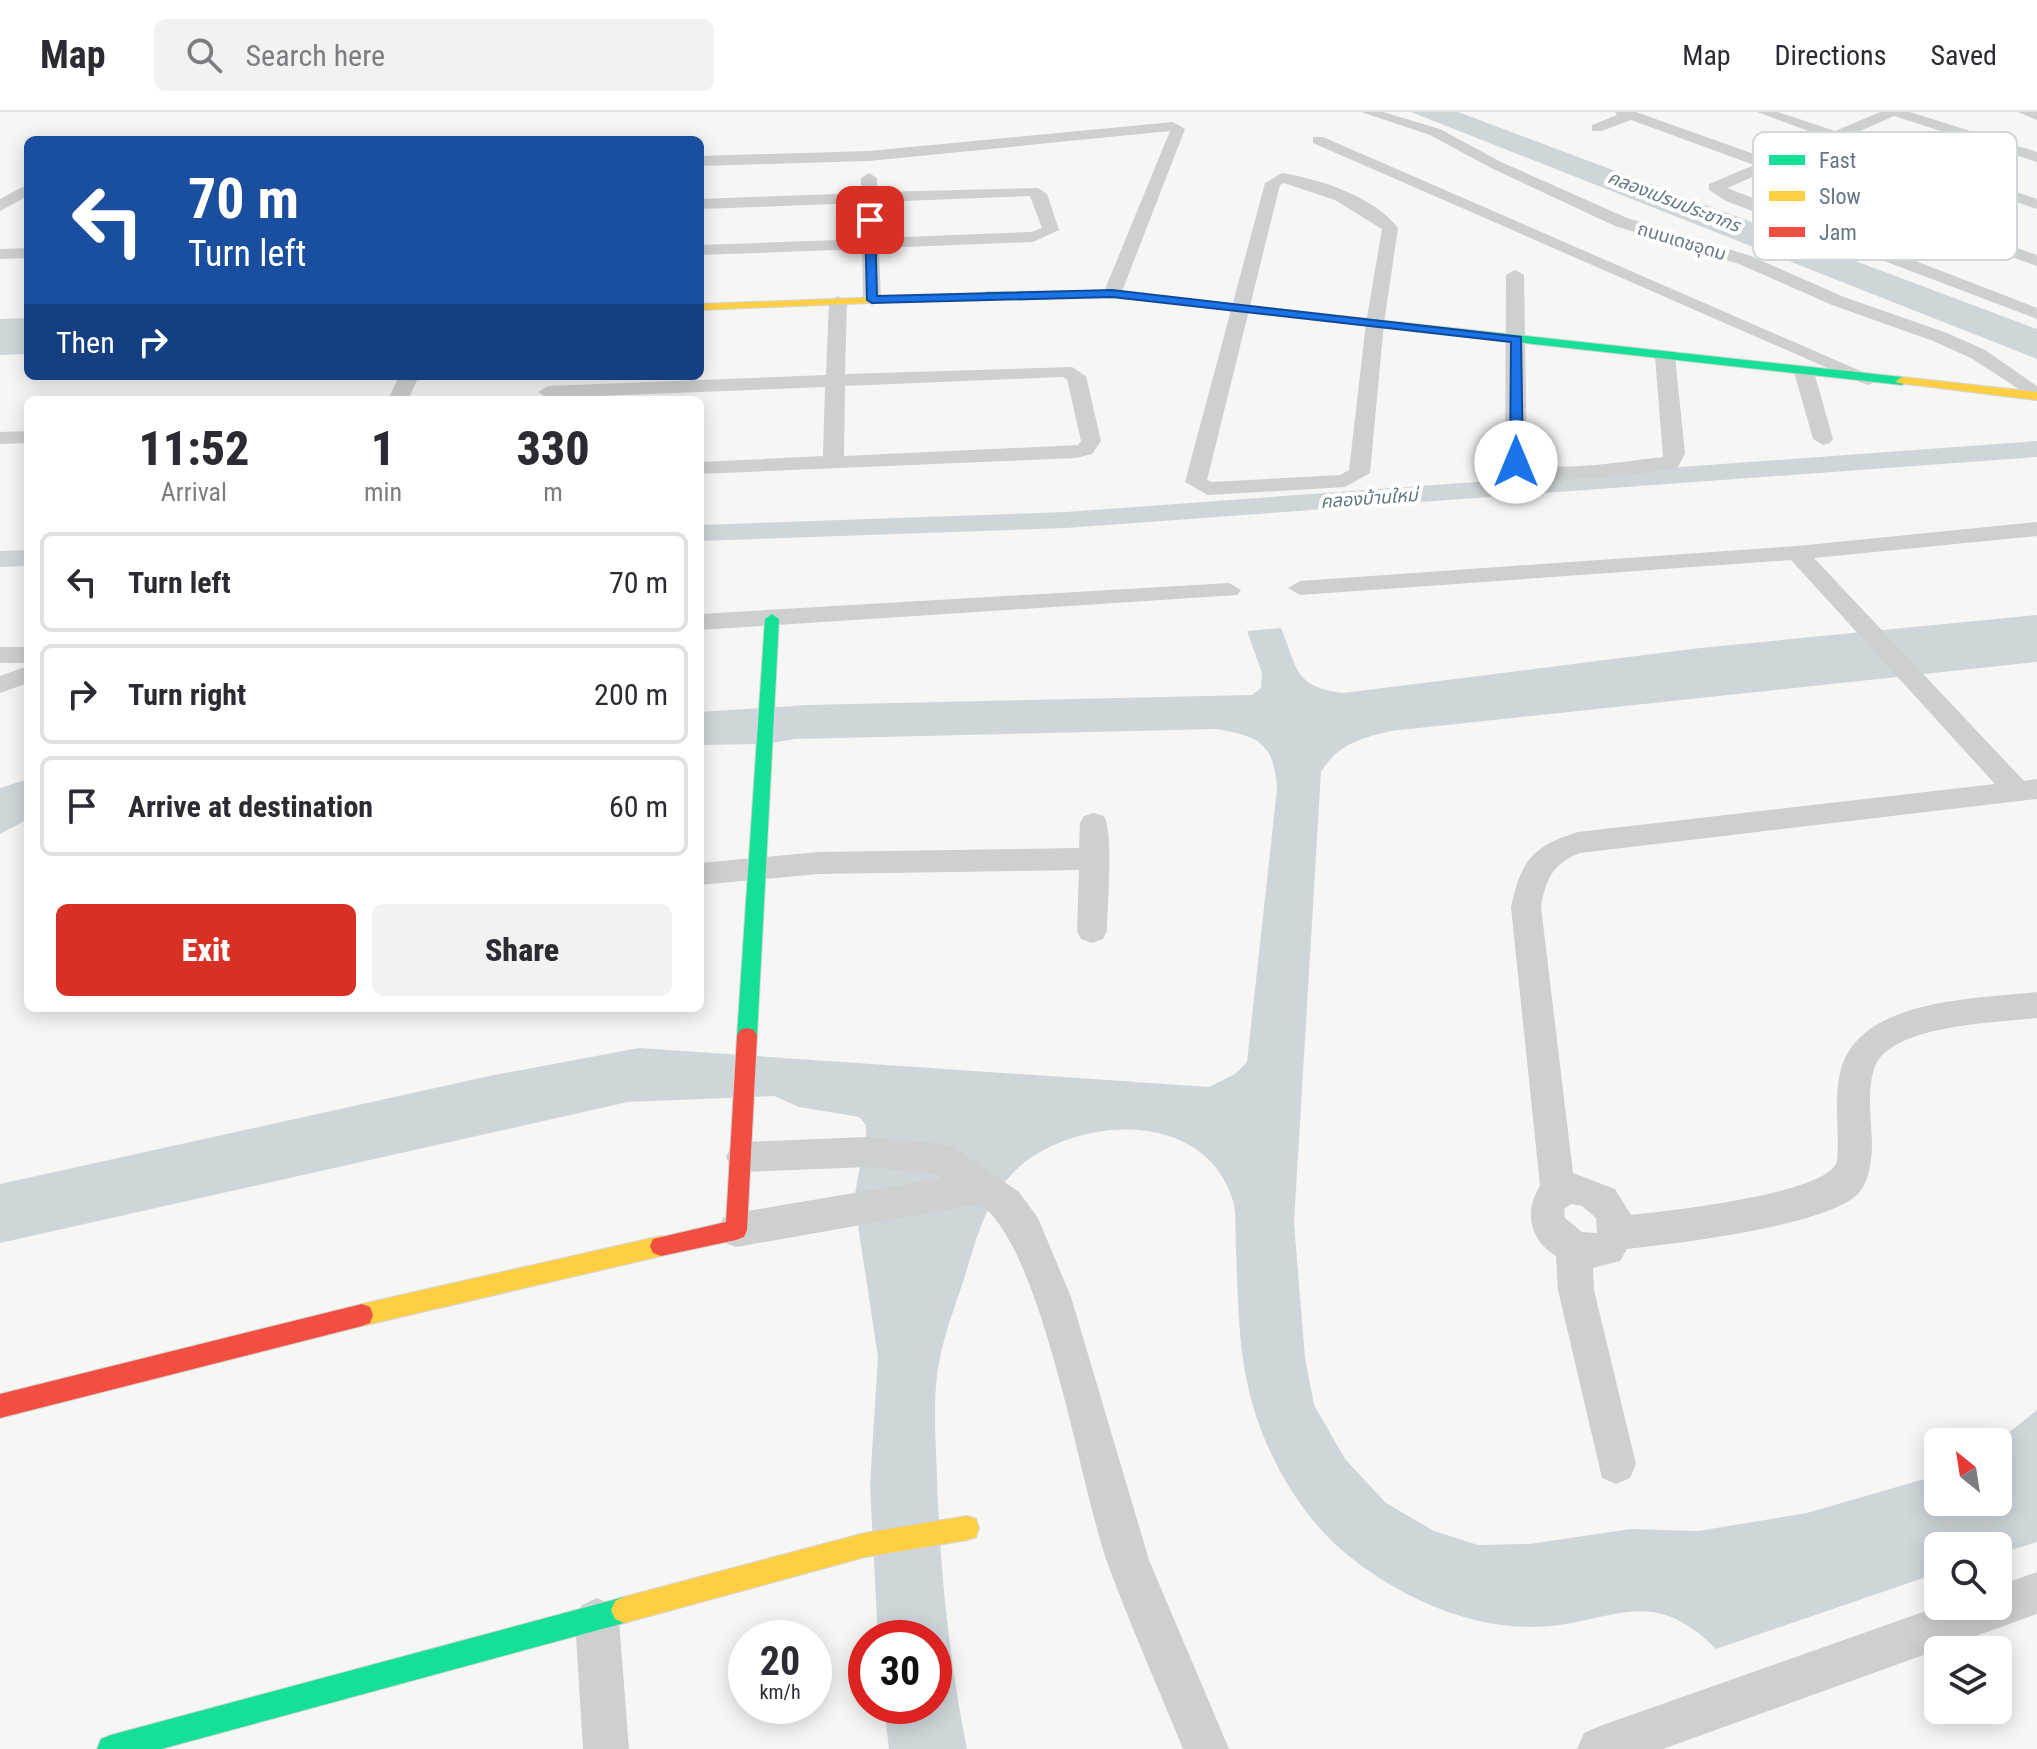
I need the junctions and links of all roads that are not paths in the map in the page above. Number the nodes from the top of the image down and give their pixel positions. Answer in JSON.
{"nodes":[{"id":1,"x":1368,"y":112,"type":"edge"},
{"id":2,"x":1764,"y":112,"type":"edge"},
{"id":3,"x":1893,"y":112,"type":"edge"},
{"id":4,"x":2025,"y":112,"type":"edge"},
{"id":5,"x":1626,"y":114,"type":"edge"},
{"id":6,"x":2037,"y":116,"type":"edge"},
{"id":7,"x":1597,"y":128,"type":"dead end"},
{"id":8,"x":1824,"y":132,"type":"edge"},
{"id":9,"x":1846,"y":132,"type":"edge"},
{"id":10,"x":1957,"y":132,"type":"edge"},
{"id":11,"x":1318,"y":140,"type":"dead end"},
{"id":12,"x":1714,"y":144,"type":"junction"},
{"id":13,"x":2017,"y":151,"type":"edge"},
{"id":14,"x":1691,"y":153,"type":"dead end"},
{"id":15,"x":869,"y":156,"type":"junction"},
{"id":16,"x":2037,"y":157,"type":"edge"},
{"id":17,"x":1753,"y":158,"type":"edge"},
{"id":18,"x":704,"y":161,"type":"edge"},
{"id":19,"x":1753,"y":171,"type":"edge"},
{"id":20,"x":24,"y":191,"type":"edge"},
{"id":21,"x":869,"y":197,"type":"junction"},
{"id":22,"x":2017,"y":197,"type":"edge"},
{"id":23,"x":704,"y":204,"type":"edge"},
{"id":24,"x":2037,"y":204,"type":"edge"},
{"id":25,"x":0,"y":206,"type":"edge"},
{"id":26,"x":1753,"y":206,"type":"edge"},
{"id":27,"x":871,"y":243,"type":"junction"},
{"id":28,"x":704,"y":250,"type":"edge"},
{"id":29,"x":24,"y":253,"type":"edge"},
{"id":30,"x":0,"y":254,"type":"edge"},
{"id":31,"x":2017,"y":254,"type":"edge"},
{"id":32,"x":1895,"y":260,"type":"edge"},
{"id":33,"x":2037,"y":261,"type":"edge"},
{"id":34,"x":1515,"y":275,"type":"dead end"},
{"id":35,"x":1112,"y":294,"type":"junction"},
{"id":36,"x":872,"y":300,"type":"junction"},
{"id":37,"x":838,"y":301,"type":"junction"},
{"id":38,"x":704,"y":307,"type":"edge"},
{"id":39,"x":1243,"y":308,"type":"junction"},
{"id":40,"x":2037,"y":314,"type":"edge"},
{"id":41,"x":1375,"y":323,"type":"junction"},
{"id":42,"x":1517,"y":340,"type":"junction"},
{"id":43,"x":1665,"y":356,"type":"junction"},
{"id":44,"x":1804,"y":372,"type":"junction"},
{"id":45,"x":837,"y":379,"type":"junction"},
{"id":46,"x":1869,"y":379,"type":"junction"},
{"id":47,"x":548,"y":392,"type":"dead end"},
{"id":48,"x":2037,"y":396,"type":"edge"},
{"id":49,"x":24,"y":437,"type":"edge"},
{"id":50,"x":0,"y":438,"type":"edge"},
{"id":51,"x":1823,"y":439,"type":"dead end"},
{"id":52,"x":833,"y":462,"type":"junction"},
{"id":53,"x":704,"y":468,"type":"edge"},
{"id":54,"x":2037,"y":529,"type":"edge"},
{"id":55,"x":1797,"y":553,"type":"junction"},
{"id":56,"x":1300,"y":588,"type":"dead end"},
{"id":57,"x":1229,"y":590,"type":"dead end"},
{"id":58,"x":772,"y":619,"type":"junction"},
{"id":59,"x":704,"y":622,"type":"edge"},
{"id":60,"x":0,"y":655,"type":"edge"},
{"id":61,"x":24,"y":655,"type":"edge"},
{"id":62,"x":24,"y":676,"type":"edge"},
{"id":63,"x":0,"y":685,"type":"edge"},
{"id":64,"x":2027,"y":790,"type":"edge"},
{"id":65,"x":1094,"y":823,"type":"dead end"},
{"id":66,"x":1094,"y":859,"type":"junction"},
{"id":67,"x":757,"y":866,"type":"junction"},
{"id":68,"x":704,"y":873,"type":"edge"},
{"id":69,"x":1092,"y":931,"type":"dead end"},
{"id":70,"x":2037,"y":1005,"type":"edge"},
{"id":71,"x":743,"y":1157,"type":"junction"},
{"id":72,"x":987,"y":1187,"type":"junction"},
{"id":73,"x":1558,"y":1191,"type":"junction"},
{"id":74,"x":736,"y":1230,"type":"junction"},
{"id":75,"x":1617,"y":1234,"type":"junction"},
{"id":76,"x":1574,"y":1248,"type":"junction"},
{"id":77,"x":0,"y":1406,"type":"edge"},
{"id":78,"x":1616,"y":1464,"type":"dead end"},
{"id":79,"x":967,"y":1528,"type":"dead end"},
{"id":80,"x":2037,"y":1593,"type":"edge"},
{"id":81,"x":597,"y":1620,"type":"junction"},
{"id":82,"x":111,"y":1749,"type":"edge"},
{"id":83,"x":606,"y":1749,"type":"edge"},
{"id":84,"x":1206,"y":1749,"type":"edge"},
{"id":85,"x":1600,"y":1749,"type":"edge"}],
"edges":[{"from":1,"to":48,"type":"street","name":"ถนนเดชอุดม"},
{"from":2,"to":8,"type":"street"},
{"from":3,"to":9,"type":"street"},
{"from":3,"to":10,"type":"street"},
{"from":4,"to":6,"type":"street"},
{"from":5,"to":7,"type":"street"},
{"from":5,"to":12,"type":"street"},
{"from":11,"to":46,"type":"street"},
{"from":12,"to":14,"type":"street"},
{"from":12,"to":17,"type":"street"},
{"from":13,"to":16,"type":"street"},
{"from":15,"to":18,"type":"street"},
{"from":15,"to":21,"type":"street"},
{"from":15,"to":35,"type":"street"},
{"from":19,"to":26,"type":"street"},
{"from":20,"to":25,"type":"street"},
{"from":21,"to":23,"type":"street"},
{"from":21,"to":27,"type":"street"},
{"from":21,"to":27,"type":"street"},
{"from":22,"to":24,"type":"street"},
{"from":27,"to":28,"type":"street"},
{"from":27,"to":36,"type":"street"},
{"from":29,"to":30,"type":"street"},
{"from":31,"to":33,"type":"street"},
{"from":32,"to":40,"type":"street"},
{"from":34,"to":42,"type":"street"},
{"from":35,"to":36,"type":"street"},
{"from":35,"to":39,"type":"street"},
{"from":36,"to":37,"type":"street"},
{"from":37,"to":38,"type":"street"},
{"from":37,"to":45,"type":"street"},
{"from":39,"to":41,"type":"street"},
{"from":39,"to":41,"type":"street"},
{"from":39,"to":41,"type":"street"},
{"from":41,"to":42,"type":"street"},
{"from":42,"to":43,"type":"street"},
{"from":42,"to":43,"type":"street"},
{"from":43,"to":44,"type":"street"},
{"from":44,"to":46,"type":"street"},
{"from":44,"to":51,"type":"street"},
{"from":45,"to":47,"type":"street"},
{"from":45,"to":52,"type":"street"},
{"from":45,"to":52,"type":"street"},
{"from":46,"to":48,"type":"street"},
{"from":49,"to":50,"type":"street"},
{"from":52,"to":53,"type":"street"},
{"from":54,"to":55,"type":"street"},
{"from":55,"to":56,"type":"street"},
{"from":55,"to":64,"type":"street"},
{"from":57,"to":58,"type":"street"},
{"from":58,"to":59,"type":"street"},
{"from":58,"to":67,"type":"street"},
{"from":60,"to":61,"type":"street"},
{"from":62,"to":63,"type":"street"},
{"from":64,"to":73,"type":"street"},
{"from":65,"to":66,"type":"street"},
{"from":66,"to":67,"type":"street"},
{"from":66,"to":69,"type":"street"},
{"from":67,"to":68,"type":"street"},
{"from":67,"to":71,"type":"street"},
{"from":70,"to":75,"type":"street"},
{"from":71,"to":72,"type":"street"},
{"from":71,"to":74,"type":"street"},
{"from":72,"to":74,"type":"street"},
{"from":72,"to":84,"type":"street"},
{"from":73,"to":75,"type":"street"},
{"from":73,"to":76,"type":"street"},
{"from":74,"to":77,"type":"street"},
{"from":75,"to":76,"type":"street"},
{"from":76,"to":78,"type":"street"},
{"from":79,"to":81,"type":"street"},
{"from":80,"to":85,"type":"street"},
{"from":81,"to":82,"type":"street"},
{"from":81,"to":83,"type":"street"}]}
